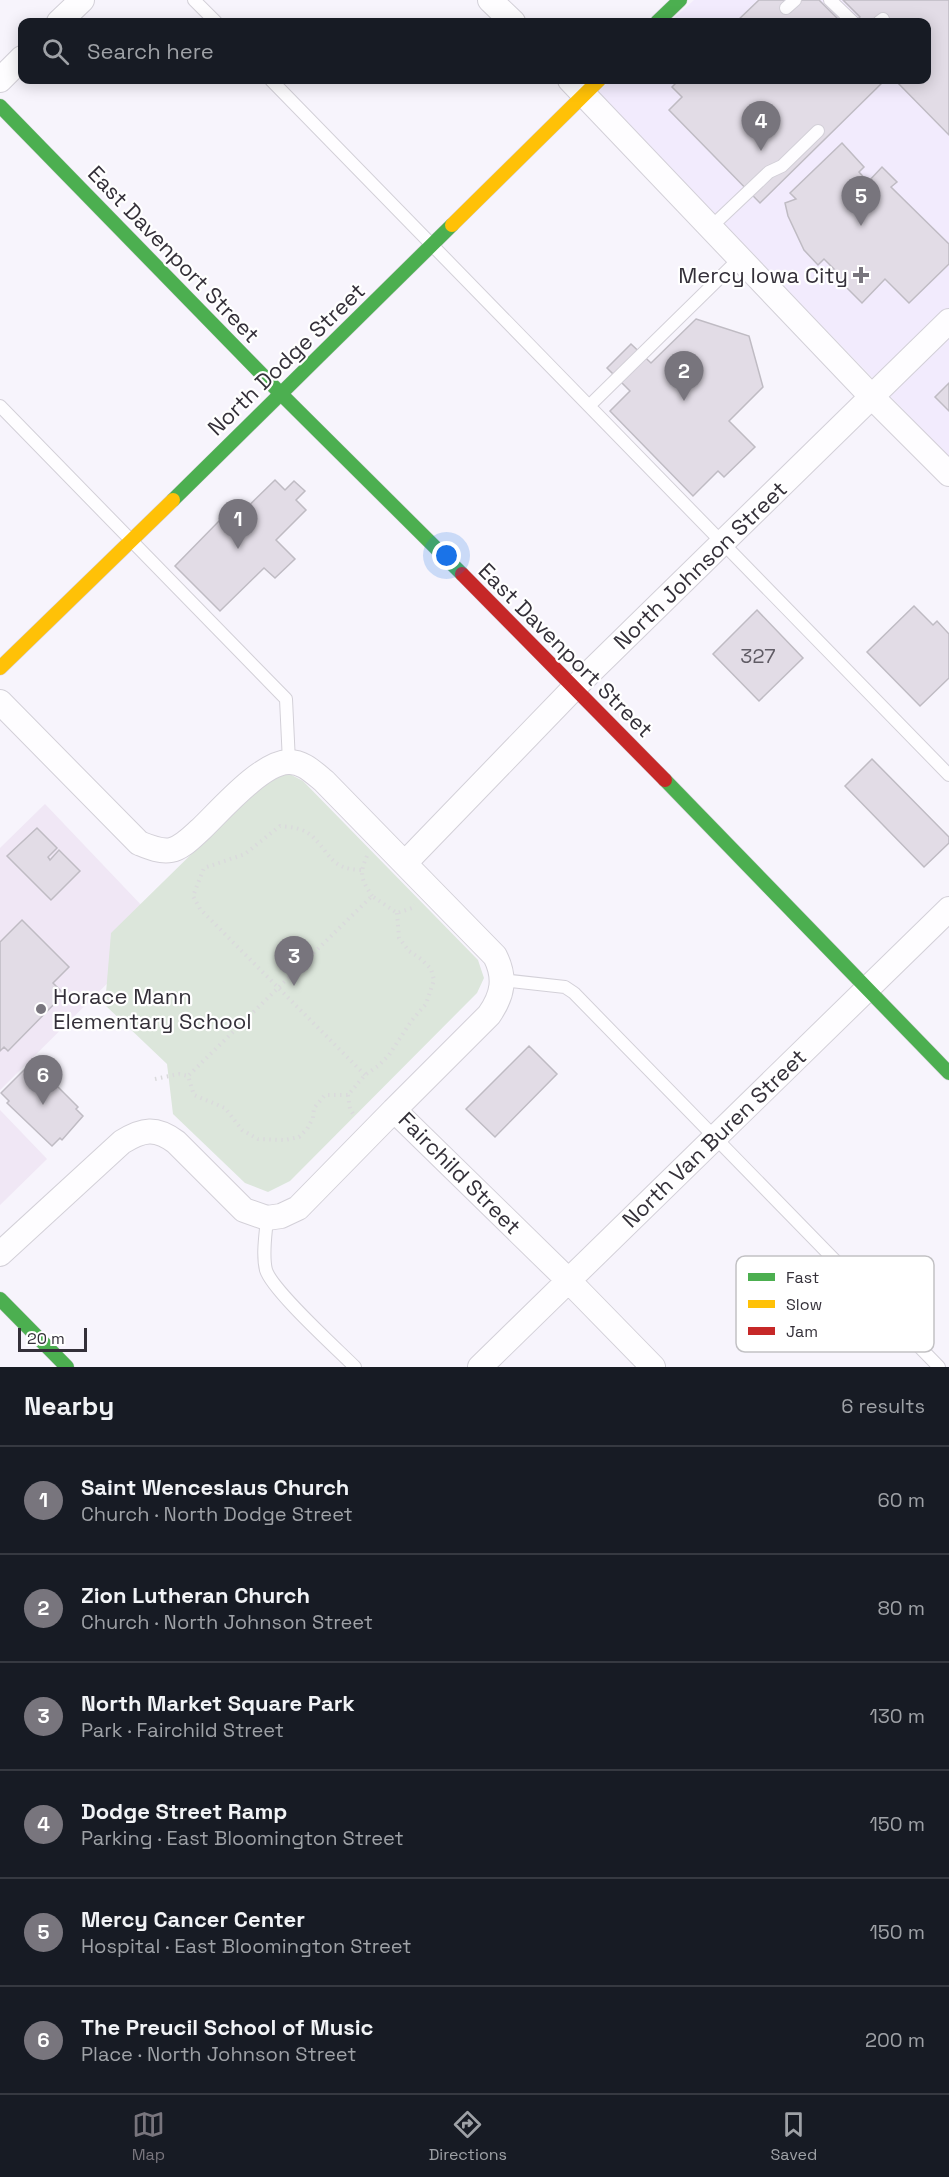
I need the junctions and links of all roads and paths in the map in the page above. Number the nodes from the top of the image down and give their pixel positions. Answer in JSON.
{"nodes":[{"id":1,"x":82,"y":0,"type":"edge"},
{"id":2,"x":194,"y":0,"type":"edge"},
{"id":3,"x":490,"y":0,"type":"edge"},
{"id":4,"x":680,"y":0,"type":"edge"},
{"id":5,"x":831,"y":0,"type":"edge"},
{"id":6,"x":63,"y":18,"type":"edge"},
{"id":7,"x":212,"y":18,"type":"edge"},
{"id":8,"x":509,"y":18,"type":"edge"},
{"id":9,"x":661,"y":18,"type":"edge"},
{"id":10,"x":849,"y":18,"type":"edge"},
{"id":11,"x":18,"y":62,"type":"edge"},
{"id":12,"x":0,"y":80,"type":"edge"},
{"id":13,"x":276,"y":84,"type":"edge"},
{"id":14,"x":585,"y":84,"type":"edge"},
{"id":15,"x":0,"y":106,"type":"edge"},
{"id":16,"x":818,"y":131,"type":"dead end"},
{"id":17,"x":711,"y":227,"type":"junction"},
{"id":18,"x":432,"y":245,"type":"junction"},
{"id":19,"x":740,"y":258,"type":"junction"},
{"id":20,"x":949,"y":321,"type":"edge"},
{"id":21,"x":281,"y":394,"type":"junction"},
{"id":22,"x":872,"y":397,"type":"junction"},
{"id":23,"x":0,"y":406,"type":"edge"},
{"id":24,"x":589,"y":406,"type":"junction"},
{"id":25,"x":949,"y":474,"type":"edge"},
{"id":26,"x":131,"y":540,"type":"junction"},
{"id":27,"x":722,"y":543,"type":"junction"},
{"id":28,"x":0,"y":668,"type":"edge"},
{"id":29,"x":575,"y":687,"type":"junction"},
{"id":30,"x":0,"y":702,"type":"edge"},
{"id":31,"x":289,"y":762,"type":"junction"},
{"id":32,"x":949,"y":775,"type":"edge"},
{"id":33,"x":381,"y":839,"type":"junction"},
{"id":34,"x":405,"y":863,"type":"junction"},
{"id":35,"x":361,"y":870,"type":"junction"},
{"id":36,"x":431,"y":890,"type":"junction"},
{"id":37,"x":372,"y":896,"type":"junction"},
{"id":38,"x":949,"y":909,"type":"edge"},
{"id":39,"x":396,"y":912,"type":"junction"},
{"id":40,"x":502,"y":980,"type":"junction"},
{"id":41,"x":278,"y":988,"type":"junction"},
{"id":42,"x":867,"y":989,"type":"junction"},
{"id":43,"x":949,"y":1073,"type":"edge"},
{"id":44,"x":188,"y":1076,"type":"junction"},
{"id":45,"x":365,"y":1076,"type":"junction"},
{"id":46,"x":155,"y":1078,"type":"dead end"},
{"id":47,"x":394,"y":1110,"type":"junction"},
{"id":48,"x":715,"y":1138,"type":"junction"},
{"id":49,"x":267,"y":1218,"type":"junction"},
{"id":50,"x":0,"y":1254,"type":"edge"},
{"id":51,"x":830,"y":1256,"type":"edge"},
{"id":52,"x":568,"y":1280,"type":"junction"},
{"id":53,"x":0,"y":1299,"type":"edge"},
{"id":54,"x":924,"y":1352,"type":"edge"},
{"id":55,"x":67,"y":1367,"type":"edge"},
{"id":56,"x":355,"y":1367,"type":"edge"},
{"id":57,"x":480,"y":1367,"type":"edge"},
{"id":58,"x":653,"y":1367,"type":"edge"},
{"id":59,"x":939,"y":1367,"type":"edge"}],
"edges":[{"from":1,"to":6,"type":"street"},
{"from":2,"to":7,"type":"lane"},
{"from":3,"to":8,"type":"street"},
{"from":4,"to":9,"type":"street"},
{"from":5,"to":10,"type":"lane"},
{"from":11,"to":12,"type":"street"},
{"from":13,"to":18,"type":"lane"},
{"from":14,"to":17,"type":"street"},
{"from":14,"to":18,"type":"street","name":"North Dodge Street"},
{"from":15,"to":21,"type":"street","name":"East Davenport Street"},
{"from":16,"to":17,"type":"lane"},
{"from":17,"to":19,"type":"street"},
{"from":18,"to":21,"type":"street","name":"North Dodge Street"},
{"from":18,"to":24,"type":"lane"},
{"from":19,"to":22,"type":"street"},
{"from":19,"to":24,"type":"lane"},
{"from":20,"to":22,"type":"street","name":"North Johnson Street"},
{"from":21,"to":26,"type":"street","name":"North Dodge Street"},
{"from":21,"to":29,"type":"street","name":"East Davenport Street"},
{"from":22,"to":25,"type":"street"},
{"from":22,"to":27,"type":"street","name":"North Johnson Street"},
{"from":23,"to":26,"type":"lane"},
{"from":24,"to":27,"type":"lane"},
{"from":26,"to":28,"type":"street","name":"North Dodge Street"},
{"from":26,"to":31,"type":"lane"},
{"from":27,"to":29,"type":"street","name":"North Johnson Street"},
{"from":27,"to":32,"type":"lane"},
{"from":29,"to":34,"type":"street","name":"North Johnson Street"},
{"from":29,"to":42,"type":"street","name":"East Davenport Street"},
{"from":30,"to":31,"type":"street"},
{"from":31,"to":33,"type":"street"},
{"from":33,"to":34,"type":"street"},
{"from":33,"to":35,"type":"path"},
{"from":34,"to":36,"type":"street"},
{"from":35,"to":37,"type":"path"},
{"from":35,"to":41,"type":"path"},
{"from":36,"to":39,"type":"path"},
{"from":36,"to":40,"type":"street"},
{"from":37,"to":39,"type":"path"},
{"from":37,"to":41,"type":"path"},
{"from":38,"to":42,"type":"street","name":"North Van Buren Street"},
{"from":39,"to":45,"type":"path"},
{"from":40,"to":47,"type":"street","name":"Fairchild Street"},
{"from":40,"to":48,"type":"lane"},
{"from":41,"to":44,"type":"path"},
{"from":41,"to":45,"type":"path"},
{"from":42,"to":43,"type":"street","name":"East Davenport Street"},
{"from":42,"to":48,"type":"street","name":"North Van Buren Street"},
{"from":44,"to":45,"type":"path"},
{"from":44,"to":46,"type":"path"},
{"from":47,"to":49,"type":"street"},
{"from":47,"to":52,"type":"street","name":"Fairchild Street"},
{"from":48,"to":51,"type":"lane"},
{"from":48,"to":52,"type":"street","name":"North Van Buren Street"},
{"from":49,"to":50,"type":"street"},
{"from":49,"to":56,"type":"lane"},
{"from":52,"to":57,"type":"street","name":"North Van Buren Street"},
{"from":52,"to":58,"type":"street","name":"Fairchild Street"},
{"from":53,"to":55,"type":"street"},
{"from":54,"to":59,"type":"lane"}]}
